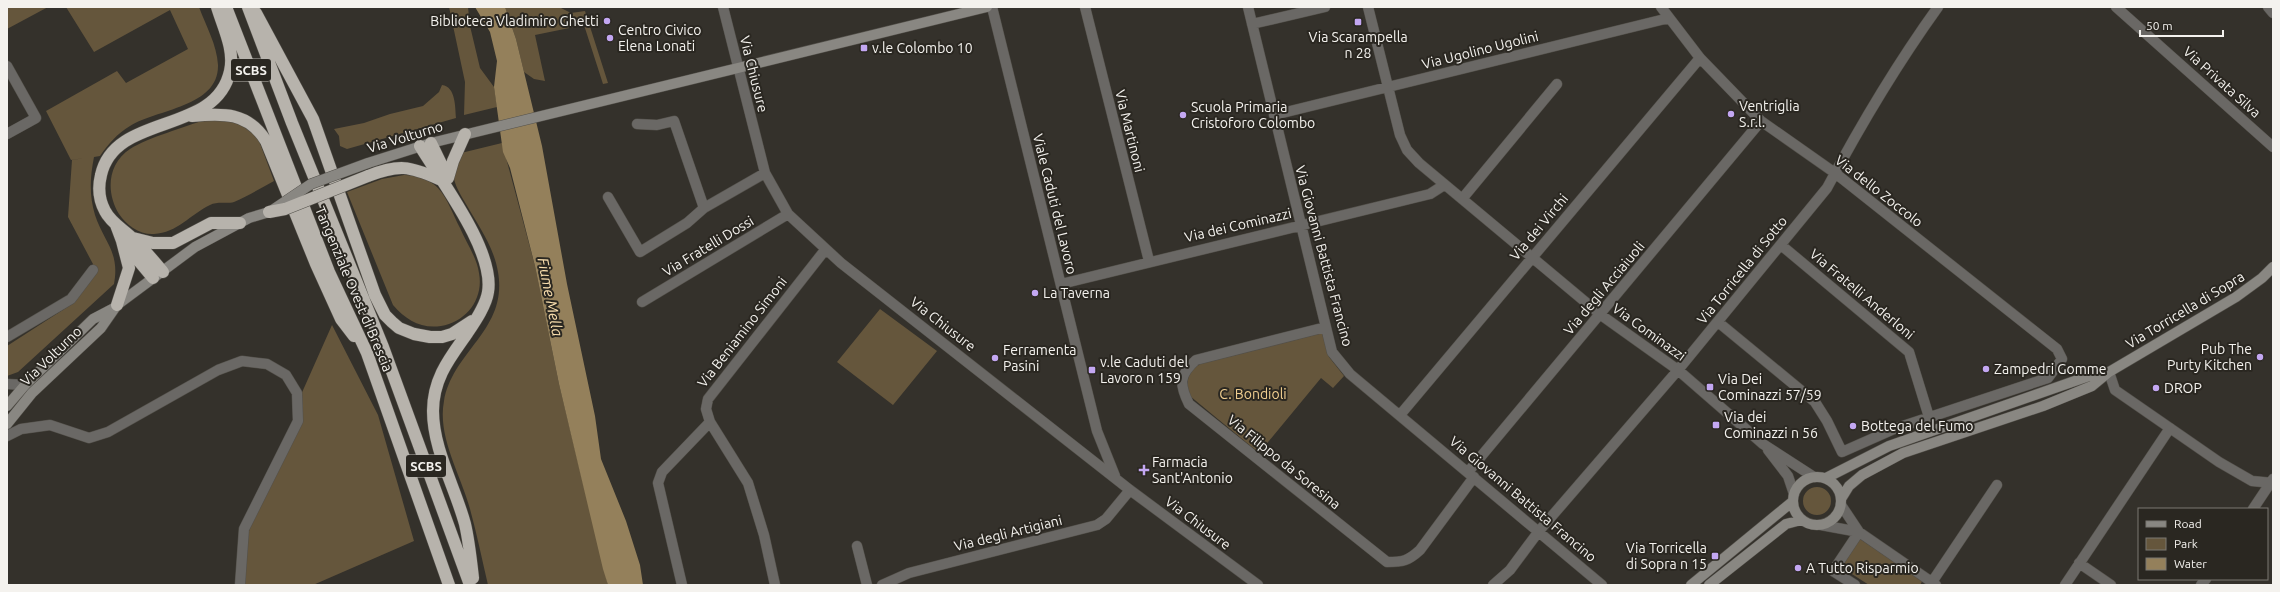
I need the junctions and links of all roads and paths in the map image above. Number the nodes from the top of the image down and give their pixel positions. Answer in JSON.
{"nodes":[{"id":1,"x":217,"y":7,"type":"edge"},
{"id":2,"x":226,"y":7,"type":"edge"},
{"id":3,"x":248,"y":7,"type":"edge"},
{"id":4,"x":253,"y":7,"type":"edge"},
{"id":5,"x":723,"y":7,"type":"edge"},
{"id":6,"x":987,"y":7,"type":"edge"},
{"id":7,"x":992,"y":7,"type":"edge"},
{"id":8,"x":1085,"y":7,"type":"edge"},
{"id":9,"x":1248,"y":7,"type":"edge"},
{"id":10,"x":1325,"y":7,"type":"edge"},
{"id":11,"x":1368,"y":7,"type":"edge"},
{"id":12,"x":1661,"y":7,"type":"edge"},
{"id":13,"x":1938,"y":7,"type":"edge"},
{"id":14,"x":2116,"y":7,"type":"edge"},
{"id":15,"x":2268,"y":7,"type":"edge"},
{"id":16,"x":2273,"y":13,"type":"edge"},
{"id":17,"x":1669,"y":18,"type":"junction"},
{"id":18,"x":1252,"y":24,"type":"junction"},
{"id":19,"x":1700,"y":58,"type":"junction"},
{"id":20,"x":7,"y":66,"type":"edge"},
{"id":21,"x":738,"y":69,"type":"junction"},
{"id":22,"x":1558,"y":84,"type":"dead end"},
{"id":23,"x":1388,"y":87,"type":"junction"},
{"id":24,"x":1274,"y":115,"type":"junction"},
{"id":25,"x":189,"y":116,"type":"junction"},
{"id":26,"x":1761,"y":121,"type":"junction"},
{"id":27,"x":637,"y":124,"type":"dead end"},
{"id":28,"x":7,"y":134,"type":"edge"},
{"id":29,"x":466,"y":134,"type":"junction"},
{"id":30,"x":426,"y":144,"type":"junction"},
{"id":31,"x":2273,"y":146,"type":"edge"},
{"id":32,"x":764,"y":173,"type":"junction"},
{"id":33,"x":1835,"y":173,"type":"junction"},
{"id":34,"x":444,"y":178,"type":"junction"},
{"id":35,"x":1444,"y":185,"type":"junction"},
{"id":36,"x":608,"y":197,"type":"dead end"},
{"id":37,"x":1462,"y":199,"type":"junction"},
{"id":38,"x":704,"y":208,"type":"junction"},
{"id":39,"x":269,"y":212,"type":"junction"},
{"id":40,"x":788,"y":214,"type":"junction"},
{"id":41,"x":240,"y":223,"type":"junction"},
{"id":42,"x":1300,"y":225,"type":"junction"},
{"id":43,"x":127,"y":239,"type":"junction"},
{"id":44,"x":1781,"y":245,"type":"junction"},
{"id":45,"x":825,"y":250,"type":"junction"},
{"id":46,"x":1531,"y":257,"type":"junction"},
{"id":47,"x":1149,"y":261,"type":"junction"},
{"id":48,"x":2273,"y":267,"type":"edge"},
{"id":49,"x":93,"y":270,"type":"dead end"},
{"id":50,"x":158,"y":275,"type":"junction"},
{"id":51,"x":1061,"y":284,"type":"junction"},
{"id":52,"x":642,"y":302,"type":"dead end"},
{"id":53,"x":116,"y":306,"type":"junction"},
{"id":54,"x":1601,"y":315,"type":"junction"},
{"id":55,"x":475,"y":319,"type":"junction"},
{"id":56,"x":1718,"y":322,"type":"junction"},
{"id":57,"x":1326,"y":327,"type":"junction"},
{"id":58,"x":7,"y":337,"type":"edge"},
{"id":59,"x":367,"y":353,"type":"junction"},
{"id":60,"x":1678,"y":370,"type":"junction"},
{"id":61,"x":2109,"y":372,"type":"junction"},
{"id":62,"x":2048,"y":378,"type":"junction"},
{"id":63,"x":7,"y":384,"type":"edge"},
{"id":64,"x":25,"y":385,"type":"junction"},
{"id":65,"x":2062,"y":385,"type":"junction"},
{"id":66,"x":7,"y":406,"type":"edge"},
{"id":67,"x":1400,"y":414,"type":"junction"},
{"id":68,"x":1929,"y":417,"type":"junction"},
{"id":69,"x":710,"y":422,"type":"junction"},
{"id":70,"x":7,"y":424,"type":"edge"},
{"id":71,"x":2170,"y":428,"type":"junction"},
{"id":72,"x":1894,"y":429,"type":"junction"},
{"id":73,"x":1097,"y":431,"type":"junction"},
{"id":74,"x":7,"y":436,"type":"edge"},
{"id":75,"x":1905,"y":440,"type":"junction"},
{"id":76,"x":1763,"y":444,"type":"junction"},
{"id":77,"x":1094,"y":461,"type":"junction"},
{"id":78,"x":1471,"y":475,"type":"junction"},
{"id":79,"x":1814,"y":477,"type":"junction"},
{"id":80,"x":1826,"y":478,"type":"junction"},
{"id":81,"x":1118,"y":481,"type":"junction"},
{"id":82,"x":2272,"y":482,"type":"edge"},
{"id":83,"x":1997,"y":485,"type":"dead end"},
{"id":84,"x":1130,"y":490,"type":"junction"},
{"id":85,"x":1793,"y":498,"type":"junction"},
{"id":86,"x":1841,"y":502,"type":"junction"},
{"id":87,"x":2254,"y":508,"type":"edge"},
{"id":88,"x":1802,"y":520,"type":"junction"},
{"id":89,"x":1821,"y":525,"type":"junction"},
{"id":90,"x":1539,"y":532,"type":"junction"},
{"id":91,"x":1859,"y":532,"type":"junction"},
{"id":92,"x":857,"y":546,"type":"dead end"},
{"id":93,"x":2079,"y":563,"type":"junction"},
{"id":94,"x":1510,"y":570,"type":"junction"},
{"id":95,"x":1933,"y":584,"type":"edge"},
{"id":96,"x":240,"y":585,"type":"edge"},
{"id":97,"x":450,"y":585,"type":"edge"},
{"id":98,"x":470,"y":585,"type":"edge"},
{"id":99,"x":474,"y":585,"type":"edge"},
{"id":100,"x":682,"y":585,"type":"edge"},
{"id":101,"x":775,"y":585,"type":"edge"},
{"id":102,"x":867,"y":585,"type":"edge"},
{"id":103,"x":882,"y":585,"type":"edge"},
{"id":104,"x":1258,"y":585,"type":"edge"},
{"id":105,"x":1493,"y":585,"type":"edge"},
{"id":106,"x":1502,"y":585,"type":"edge"},
{"id":107,"x":1602,"y":585,"type":"edge"},
{"id":108,"x":1691,"y":585,"type":"edge"},
{"id":109,"x":1709,"y":585,"type":"edge"},
{"id":110,"x":1855,"y":585,"type":"edge"},
{"id":111,"x":2065,"y":585,"type":"edge"},
{"id":112,"x":2111,"y":585,"type":"edge"}],
"edges":[{"from":1,"to":25,"type":"highway"},
{"from":2,"to":59,"type":"highway","name":"Tangenziale Ovest di Brescia","number":"SCBS"},
{"from":3,"to":98,"type":"highway","name":"Tangenziale Ovest di Brescia","number":"SCBS"},
{"from":4,"to":55,"type":"highway"},
{"from":5,"to":21,"type":"street","name":"Via Chiusure"},
{"from":6,"to":21,"type":"street","name":"Via Volturno"},
{"from":7,"to":51,"type":"street","name":"Viale Caduti del Lavoro"},
{"from":8,"to":47,"type":"street","name":"Via Martinoni"},
{"from":9,"to":18,"type":"street","name":"Via Giovanni Battista Francino"},
{"from":10,"to":18,"type":"street"},
{"from":11,"to":23,"type":"street","name":"Via Cominazzi"},
{"from":12,"to":17,"type":"street","name":"Via dello Zoccolo"},
{"from":13,"to":33,"type":"street","name":"Via Torricella di Sotto"},
{"from":14,"to":31,"type":"street","name":"Via Privata Silva"},
{"from":15,"to":16,"type":"street"},
{"from":17,"to":19,"type":"street","name":"Via dello Zoccolo"},
{"from":17,"to":23,"type":"street","name":"Via Ugolino Ugolini"},
{"from":18,"to":24,"type":"street","name":"Via Giovanni Battista Francino"},
{"from":19,"to":26,"type":"street","name":"Via dello Zoccolo"},
{"from":19,"to":46,"type":"street","name":"Via dei Virchi"},
{"from":20,"to":28,"type":"street"},
{"from":21,"to":29,"type":"street","name":"Via Volturno"},
{"from":21,"to":32,"type":"street","name":"Via Chiusure"},
{"from":22,"to":37,"type":"street"},
{"from":23,"to":24,"type":"street","name":"Via Ugolino Ugolini"},
{"from":23,"to":35,"type":"street","name":"Via Cominazzi"},
{"from":24,"to":42,"type":"street","name":"Via Giovanni Battista Francino"},
{"from":25,"to":43,"type":"highway"},
{"from":25,"to":59,"type":"highway"},
{"from":26,"to":33,"type":"street","name":"Via dello Zoccolo"},
{"from":26,"to":54,"type":"street","name":"Via degli Acciaiuoli"},
{"from":27,"to":38,"type":"street"},
{"from":29,"to":30,"type":"street","name":"Via Volturno"},
{"from":29,"to":34,"type":"highway"},
{"from":30,"to":34,"type":"highway"},
{"from":30,"to":39,"type":"street","name":"Via Volturno","bridge":true},
{"from":32,"to":38,"type":"street"},
{"from":32,"to":40,"type":"street","name":"Via Chiusure"},
{"from":33,"to":44,"type":"street","name":"Via Torricella di Sotto"},
{"from":33,"to":62,"type":"street","name":"Via dello Zoccolo"},
{"from":34,"to":39,"type":"highway","bridge":true},
{"from":34,"to":55,"type":"highway"},
{"from":35,"to":37,"type":"street","name":"Via Cominazzi"},
{"from":35,"to":42,"type":"street","name":"Via dei Cominazzi"},
{"from":36,"to":38,"type":"street"},
{"from":37,"to":46,"type":"street","name":"Via Cominazzi"},
{"from":39,"to":41,"type":"street","name":"Via Volturno"},
{"from":40,"to":45,"type":"street","name":"Via Chiusure"},
{"from":40,"to":52,"type":"street","name":"Via Fratelli Dossi"},
{"from":41,"to":43,"type":"highway"},
{"from":41,"to":50,"type":"street","name":"Via Volturno"},
{"from":42,"to":47,"type":"street","name":"Via dei Cominazzi"},
{"from":42,"to":57,"type":"street","name":"Via Giovanni Battista Francino"},
{"from":43,"to":50,"type":"highway"},
{"from":43,"to":53,"type":"highway"},
{"from":44,"to":56,"type":"street","name":"Via Torricella di Sotto"},
{"from":44,"to":68,"type":"street","name":"Via Fratelli Anderloni"},
{"from":45,"to":69,"type":"street","name":"Via Beniamino Simoni"},
{"from":45,"to":77,"type":"street","name":"Via Chiusure"},
{"from":46,"to":54,"type":"street","name":"Via Cominazzi"},
{"from":46,"to":67,"type":"street","name":"Via dei Virchi"},
{"from":47,"to":51,"type":"street","name":"Via dei Cominazzi"},
{"from":48,"to":61,"type":"street","name":"Via Torricella di Sopra"},
{"from":49,"to":58,"type":"street"},
{"from":50,"to":53,"type":"street","name":"Via Volturno"},
{"from":51,"to":73,"type":"street","name":"Viale Caduti del Lavoro"},
{"from":53,"to":64,"type":"street","name":"Via Volturno"},
{"from":53,"to":70,"type":"street","name":"Via Volturno"},
{"from":54,"to":60,"type":"street","name":"Via Cominazzi"},
{"from":54,"to":78,"type":"street","name":"Via degli Acciaiuoli"},
{"from":55,"to":99,"type":"highway"},
{"from":56,"to":60,"type":"street","name":"Via Torricella di Sotto"},
{"from":56,"to":72,"type":"street"},
{"from":57,"to":67,"type":"street","name":"Via Giovanni Battista Francino"},
{"from":57,"to":78,"type":"street","name":"Via Filippo da Soresina"},
{"from":59,"to":97,"type":"highway","name":"Tangenziale Ovest di Brescia","number":"SCBS"},
{"from":60,"to":76,"type":"street","name":"Via Cominazzi"},
{"from":60,"to":90,"type":"street","name":"Via Torricella di Sotto"},
{"from":61,"to":65,"type":"street","name":"Via Torricella di Sopra"},
{"from":61,"to":71,"type":"street"},
{"from":61,"to":86,"type":"street","name":"Via Torricella di Sopra"},
{"from":62,"to":65,"type":"street"},
{"from":62,"to":68,"type":"street"},
{"from":63,"to":64,"type":"street"},
{"from":64,"to":66,"type":"street","name":"Via Volturno"},
{"from":65,"to":75,"type":"street","name":"Via Torricella di Sopra"},
{"from":67,"to":78,"type":"street","name":"Via Giovanni Battista Francino"},
{"from":68,"to":72,"type":"street"},
{"from":69,"to":100,"type":"street"},
{"from":69,"to":101,"type":"street"},
{"from":71,"to":82,"type":"street"},
{"from":71,"to":93,"type":"street"},
{"from":72,"to":75,"type":"street"},
{"from":73,"to":77,"type":"street","name":"Viale Caduti del Lavoro"},
{"from":73,"to":81,"type":"street","name":"Viale Caduti del Lavoro"},
{"from":74,"to":96,"type":"street"},
{"from":75,"to":80,"type":"street","name":"Via Torricella di Sopra"},
{"from":76,"to":79,"type":"street","name":"Via Cominazzi"},
{"from":76,"to":85,"type":"street","name":"Via Cominazzi"},
{"from":77,"to":81,"type":"street","name":"Via Chiusure"},
{"from":78,"to":90,"type":"street","name":"Via Giovanni Battista Francino"},
{"from":79,"to":80,"type":"street"},
{"from":79,"to":85,"type":"street"},
{"from":80,"to":86,"type":"street"},
{"from":81,"to":84,"type":"street","name":"Via Chiusure"},
{"from":82,"to":87,"type":"street"},
{"from":83,"to":95,"type":"street"},
{"from":84,"to":103,"type":"street","name":"Via degli Artigiani"},
{"from":84,"to":104,"type":"street","name":"Via Chiusure"},
{"from":85,"to":88,"type":"street"},
{"from":85,"to":108,"type":"street"},
{"from":86,"to":89,"type":"street","name":"Via Torricella di Sopra"},
{"from":86,"to":91,"type":"street"},
{"from":88,"to":89,"type":"street"},
{"from":88,"to":109,"type":"street"},
{"from":89,"to":91,"type":"street"},
{"from":90,"to":94,"type":"street"},
{"from":90,"to":107,"type":"street","name":"Via Giovanni Battista Francino"},
{"from":91,"to":95,"type":"street"},
{"from":91,"to":110,"type":"street"},
{"from":92,"to":102,"type":"street"},
{"from":93,"to":111,"type":"street"},
{"from":93,"to":112,"type":"street"},
{"from":94,"to":105,"type":"street"},
{"from":94,"to":106,"type":"street"}]}
